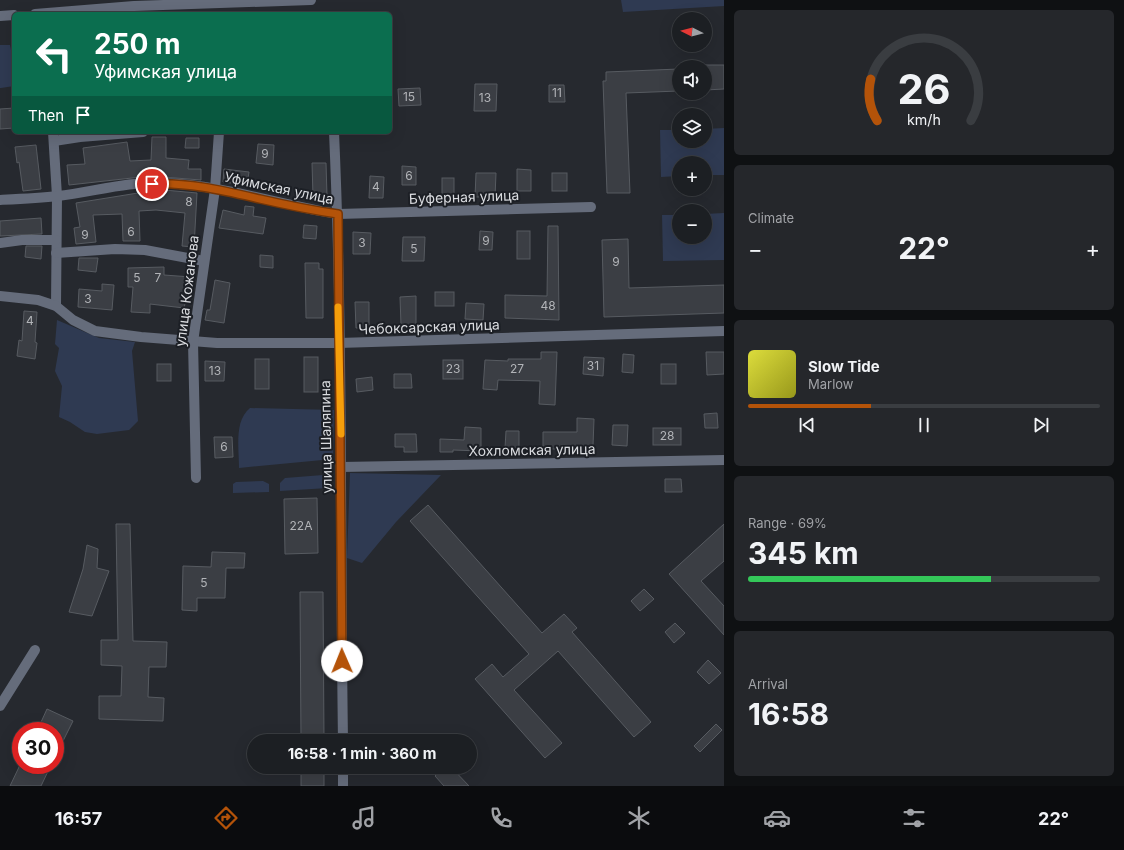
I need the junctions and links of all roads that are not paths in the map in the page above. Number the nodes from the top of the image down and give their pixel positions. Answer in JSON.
{"nodes":[{"id":1,"x":311,"y":0,"type":"edge"},
{"id":2,"x":60,"y":12,"type":"edge"},
{"id":3,"x":12,"y":15,"type":"edge"},
{"id":4,"x":0,"y":16,"type":"edge"},
{"id":5,"x":118,"y":134,"type":"edge"},
{"id":6,"x":219,"y":134,"type":"edge"},
{"id":7,"x":334,"y":134,"type":"edge"},
{"id":8,"x":53,"y":137,"type":"edge"},
{"id":9,"x":215,"y":189,"type":"junction"},
{"id":10,"x":57,"y":196,"type":"junction"},
{"id":11,"x":0,"y":200,"type":"edge"},
{"id":12,"x":591,"y":207,"type":"dead end"},
{"id":13,"x":338,"y":214,"type":"junction"},
{"id":14,"x":56,"y":240,"type":"junction"},
{"id":15,"x":0,"y":243,"type":"edge"},
{"id":16,"x":56,"y":253,"type":"junction"},
{"id":17,"x":204,"y":260,"type":"junction"},
{"id":18,"x":0,"y":296,"type":"edge"},
{"id":19,"x":56,"y":306,"type":"junction"},
{"id":20,"x":724,"y":331,"type":"edge"},
{"id":21,"x":193,"y":342,"type":"junction"},
{"id":22,"x":339,"y":343,"type":"junction"},
{"id":23,"x":724,"y":460,"type":"edge"},
{"id":24,"x":341,"y":467,"type":"junction"},
{"id":25,"x":196,"y":478,"type":"dead end"},
{"id":26,"x":34,"y":650,"type":"dead end"},
{"id":27,"x":0,"y":706,"type":"edge"},
{"id":28,"x":343,"y":734,"type":"edge"},
{"id":29,"x":343,"y":774,"type":"edge"},
{"id":30,"x":344,"y":786,"type":"edge"}],
"edges":[{"from":1,"to":2,"type":"street"},
{"from":3,"to":4,"type":"street"},
{"from":5,"to":8,"type":"street"},
{"from":6,"to":9,"type":"street","name":"улица Кожанова"},
{"from":7,"to":13,"type":"street","name":"улица Шаляпина"},
{"from":8,"to":10,"type":"street"},
{"from":9,"to":10,"type":"street","name":"Уфимская улица"},
{"from":9,"to":13,"type":"street","name":"Уфимская улица"},
{"from":9,"to":17,"type":"street","name":"улица Кожанова"},
{"from":10,"to":11,"type":"street","name":"Уфимская улица"},
{"from":10,"to":14,"type":"street"},
{"from":12,"to":13,"type":"street","name":"Буферная улица"},
{"from":13,"to":22,"type":"street","name":"улица Шаляпина"},
{"from":14,"to":15,"type":"street"},
{"from":14,"to":16,"type":"street"},
{"from":16,"to":17,"type":"street"},
{"from":16,"to":19,"type":"street"},
{"from":17,"to":21,"type":"street","name":"улица Кожанова"},
{"from":18,"to":19,"type":"street","name":"Чебоксарская улица"},
{"from":19,"to":21,"type":"street","name":"Чебоксарская улица"},
{"from":20,"to":22,"type":"street","name":"Чебоксарская улица"},
{"from":21,"to":22,"type":"street","name":"Чебоксарская улица"},
{"from":21,"to":25,"type":"street","name":"улица Кожанова"},
{"from":22,"to":24,"type":"street","name":"улица Шаляпина"},
{"from":23,"to":24,"type":"street","name":"Хохломская улица"},
{"from":24,"to":28,"type":"street","name":"улица Шаляпина"},
{"from":26,"to":27,"type":"street"},
{"from":29,"to":30,"type":"street"}]}
